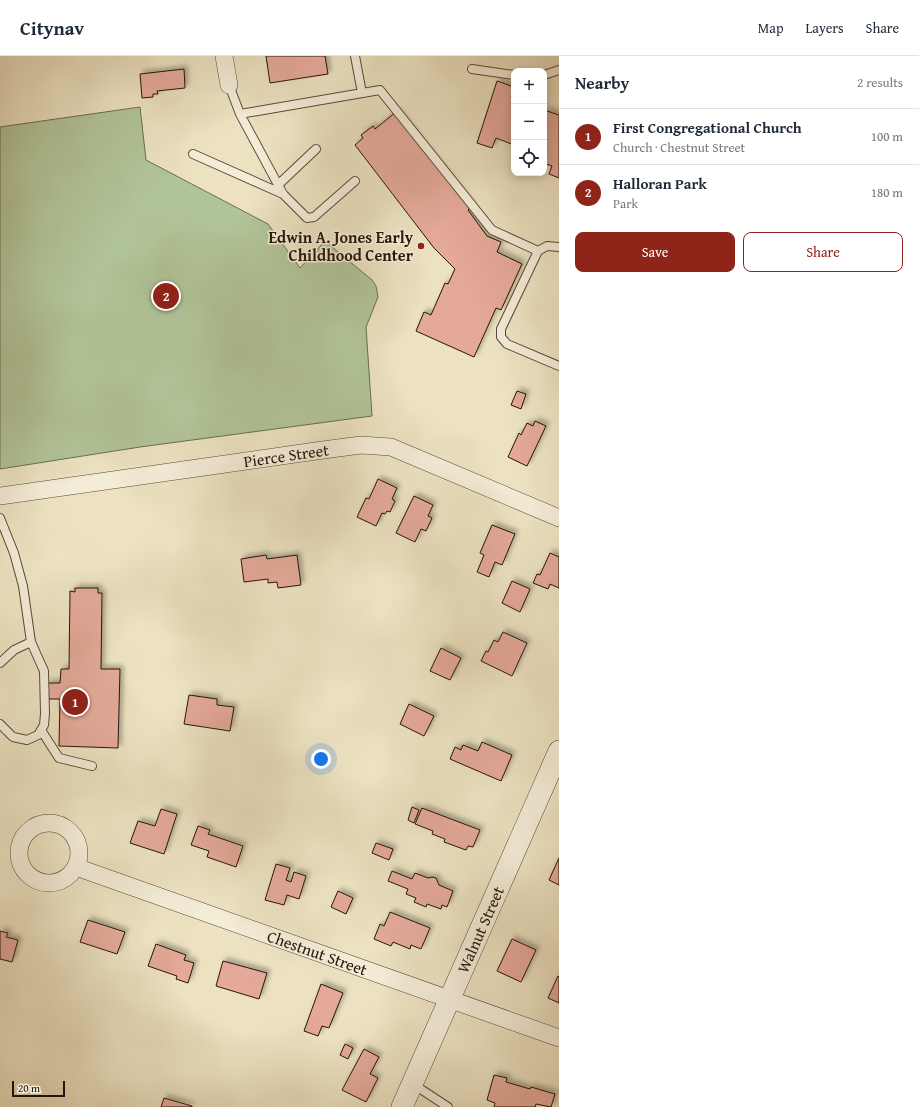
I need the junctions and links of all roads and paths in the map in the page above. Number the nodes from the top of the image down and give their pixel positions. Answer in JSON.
{"nodes":[{"id":1,"x":224,"y":56,"type":"edge"},
{"id":2,"x":355,"y":56,"type":"edge"},
{"id":3,"x":472,"y":69,"type":"dead end"},
{"id":4,"x":559,"y":70,"type":"edge"},
{"id":5,"x":547,"y":74,"type":"edge"},
{"id":6,"x":511,"y":75,"type":"edge"},
{"id":7,"x":229,"y":85,"type":"joint"},
{"id":8,"x":362,"y":94,"type":"junction"},
{"id":9,"x":240,"y":114,"type":"junction"},
{"id":10,"x":316,"y":149,"type":"dead end"},
{"id":11,"x":193,"y":154,"type":"dead end"},
{"id":12,"x":355,"y":181,"type":"dead end"},
{"id":13,"x":278,"y":184,"type":"junction"},
{"id":14,"x":283,"y":194,"type":"junction"},
{"id":15,"x":559,"y":247,"type":"edge"},
{"id":16,"x":538,"y":251,"type":"junction"},
{"id":17,"x":559,"y":366,"type":"edge"},
{"id":18,"x":0,"y":496,"type":"edge"},
{"id":19,"x":0,"y":518,"type":"edge"},
{"id":20,"x":559,"y":518,"type":"edge"},
{"id":21,"x":30,"y":642,"type":"junction"},
{"id":22,"x":0,"y":663,"type":"edge"},
{"id":23,"x":0,"y":724,"type":"edge"},
{"id":24,"x":41,"y":730,"type":"junction"},
{"id":25,"x":559,"y":751,"type":"edge"},
{"id":26,"x":92,"y":766,"type":"dead end"},
{"id":27,"x":76,"y":867,"type":"dead end"},
{"id":28,"x":450,"y":998,"type":"junction"},
{"id":29,"x":559,"y":1038,"type":"edge"},
{"id":30,"x":412,"y":1084,"type":"junction"},
{"id":31,"x":402,"y":1107,"type":"edge"},
{"id":32,"x":448,"y":1107,"type":"edge"}],
"edges":[{"from":1,"to":7,"type":"street"},
{"from":2,"to":8,"type":"lane"},
{"from":3,"to":6,"type":"lane"},
{"from":4,"to":5,"type":"lane"},
{"from":7,"to":9,"type":"lane"},
{"from":8,"to":9,"type":"lane"},
{"from":8,"to":16,"type":"lane"},
{"from":9,"to":13,"type":"lane"},
{"from":10,"to":13,"type":"lane"},
{"from":11,"to":14,"type":"lane"},
{"from":12,"to":14,"type":"lane"},
{"from":13,"to":14,"type":"lane"},
{"from":15,"to":16,"type":"lane"},
{"from":16,"to":17,"type":"lane"},
{"from":18,"to":20,"type":"street","name":"Pierce Street"},
{"from":19,"to":21,"type":"lane"},
{"from":21,"to":22,"type":"lane"},
{"from":21,"to":24,"type":"lane"},
{"from":23,"to":24,"type":"lane"},
{"from":24,"to":26,"type":"lane"},
{"from":25,"to":28,"type":"street","name":"Walnut Street"},
{"from":27,"to":28,"type":"street","name":"Chestnut Street"},
{"from":28,"to":29,"type":"street","name":"Chestnut Street"},
{"from":28,"to":30,"type":"street","name":"Walnut Street"},
{"from":30,"to":31,"type":"street","name":"Walnut Street"},
{"from":30,"to":32,"type":"lane"}]}
